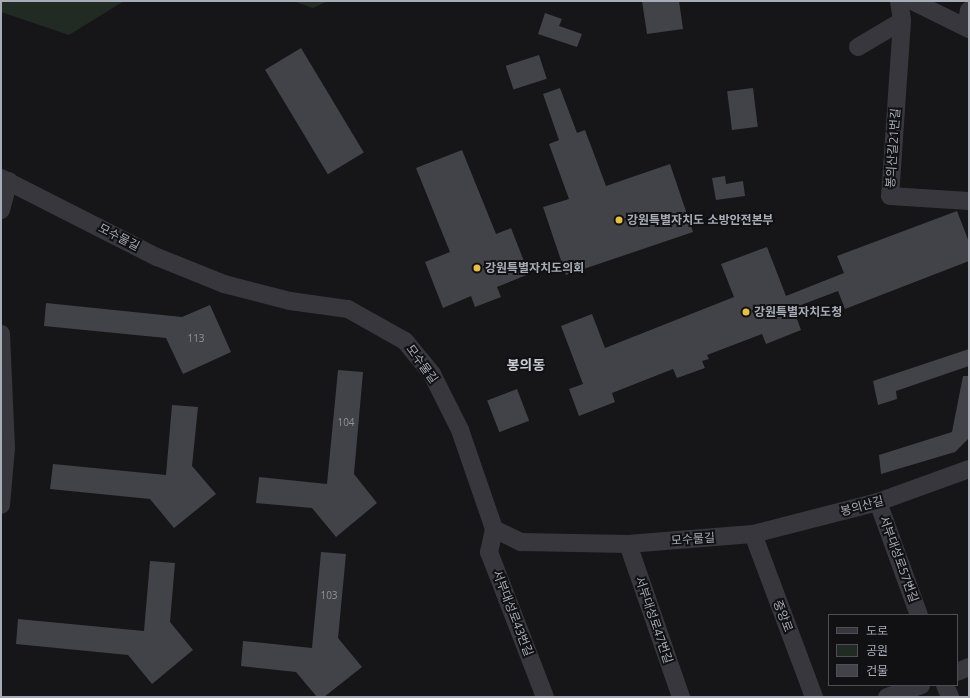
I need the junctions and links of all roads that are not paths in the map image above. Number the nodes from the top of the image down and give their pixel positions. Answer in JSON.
{"nodes":[{"id":1,"x":899,"y":1,"type":"edge"},
{"id":2,"x":912,"y":1,"type":"edge"},
{"id":3,"x":902,"y":21,"type":"junction"},
{"id":4,"x":968,"y":22,"type":"edge"},
{"id":5,"x":858,"y":47,"type":"dead end"},
{"id":6,"x":5,"y":179,"type":"edge"},
{"id":7,"x":969,"y":201,"type":"edge"},
{"id":8,"x":1,"y":210,"type":"edge"},
{"id":9,"x":1,"y":334,"type":"edge"},
{"id":10,"x":969,"y":470,"type":"edge"},
{"id":11,"x":878,"y":502,"type":"junction"},
{"id":12,"x":1,"y":505,"type":"edge"},
{"id":13,"x":494,"y":529,"type":"junction"},
{"id":14,"x":753,"y":534,"type":"junction"},
{"id":15,"x":628,"y":544,"type":"junction"},
{"id":16,"x":919,"y":614,"type":"edge"},
{"id":17,"x":969,"y":667,"type":"edge"},
{"id":18,"x":958,"y":672,"type":"edge"},
{"id":19,"x":918,"y":686,"type":"edge"},
{"id":20,"x":945,"y":686,"type":"edge"},
{"id":21,"x":545,"y":697,"type":"edge"},
{"id":22,"x":681,"y":697,"type":"edge"},
{"id":23,"x":814,"y":697,"type":"edge"},
{"id":24,"x":887,"y":697,"type":"edge"},
{"id":25,"x":950,"y":697,"type":"edge"}],
"edges":[{"from":1,"to":3,"type":"street","name":"봉의산길21번길"},
{"from":2,"to":4,"type":"street"},
{"from":3,"to":5,"type":"street"},
{"from":3,"to":7,"type":"street","name":"봉의산길21번길"},
{"from":6,"to":8,"type":"street"},
{"from":6,"to":13,"type":"street","name":"모수물길"},
{"from":9,"to":12,"type":"street"},
{"from":10,"to":11,"type":"street","name":"봉의산길"},
{"from":11,"to":14,"type":"street","name":"봉의산길"},
{"from":11,"to":16,"type":"street","name":"서부대성로57번길"},
{"from":13,"to":15,"type":"street","name":"모수물길"},
{"from":13,"to":21,"type":"street","name":"서부대성로43번길"},
{"from":14,"to":15,"type":"street","name":"모수물길"},
{"from":14,"to":23,"type":"street","name":"중앙로"},
{"from":15,"to":22,"type":"street","name":"서부대성로47번길"},
{"from":17,"to":18,"type":"street"},
{"from":19,"to":24,"type":"street"},
{"from":20,"to":25,"type":"street"}]}
